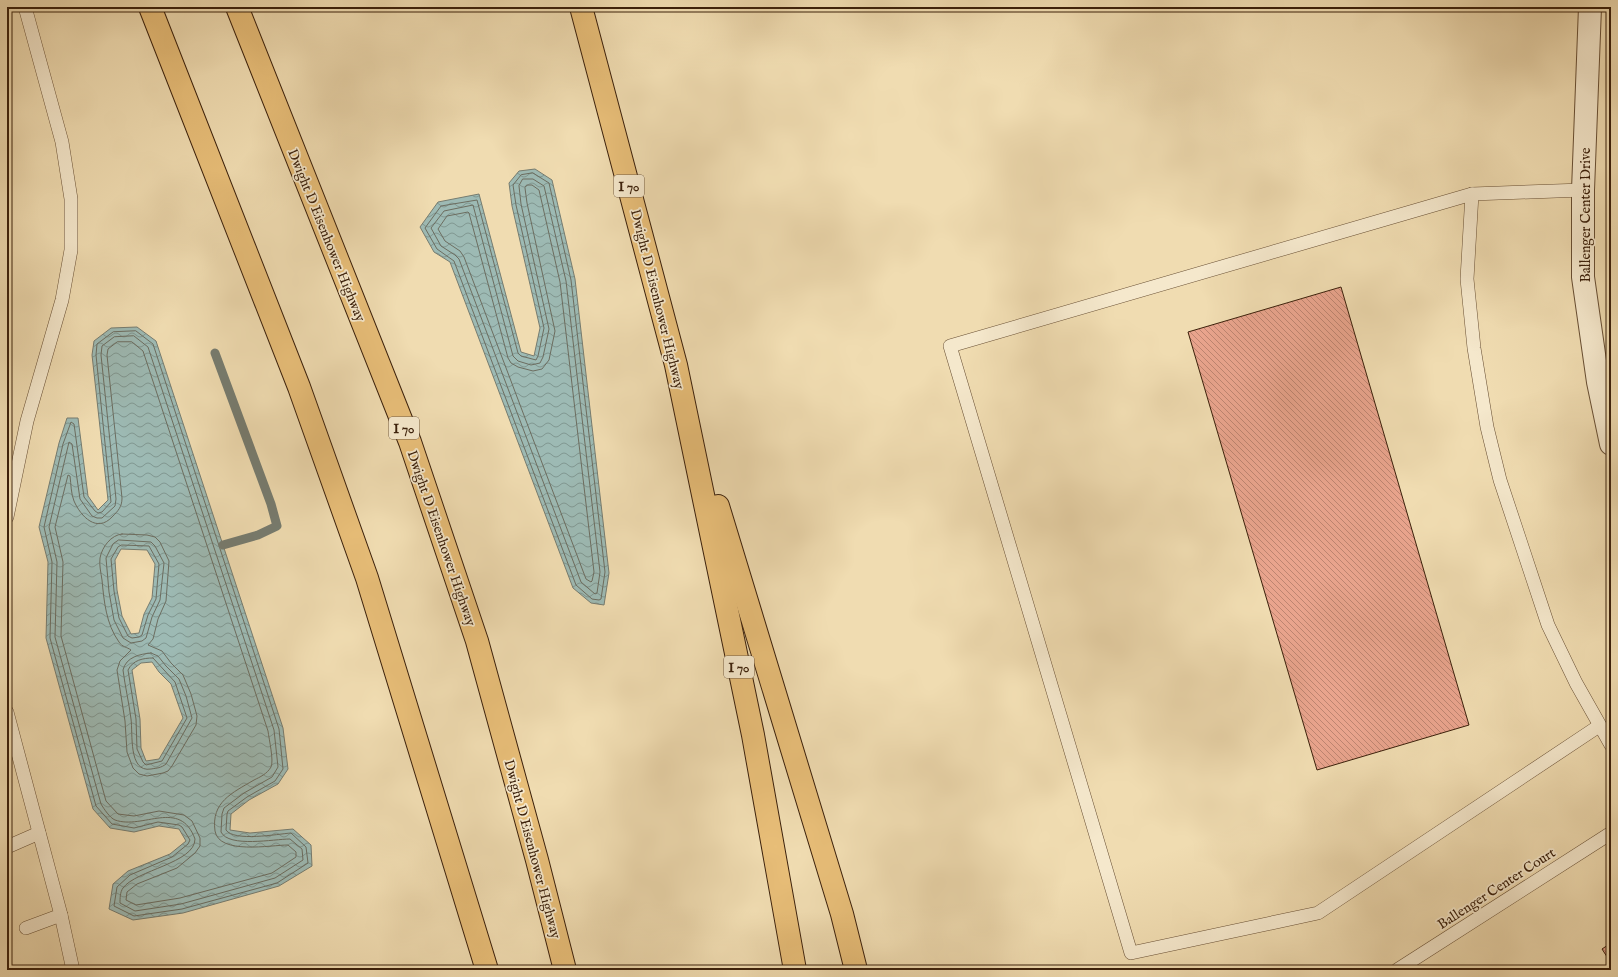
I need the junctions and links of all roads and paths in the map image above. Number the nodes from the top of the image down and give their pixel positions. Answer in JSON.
{"nodes":[{"id":1,"x":25,"y":7,"type":"edge"},
{"id":2,"x":150,"y":7,"type":"edge"},
{"id":3,"x":237,"y":7,"type":"edge"},
{"id":4,"x":581,"y":7,"type":"edge"},
{"id":5,"x":1590,"y":7,"type":"edge"},
{"id":6,"x":1583,"y":190,"type":"junction"},
{"id":7,"x":1472,"y":194,"type":"junction"},
{"id":8,"x":676,"y":365,"type":"junction"},
{"id":9,"x":1611,"y":444,"type":"edge"},
{"id":10,"x":7,"y":517,"type":"edge"},
{"id":11,"x":7,"y":712,"type":"edge"},
{"id":12,"x":1599,"y":726,"type":"junction"},
{"id":13,"x":1611,"y":745,"type":"edge"},
{"id":14,"x":12,"y":753,"type":"edge"},
{"id":15,"x":40,"y":833,"type":"junction"},
{"id":16,"x":1611,"y":833,"type":"edge"},
{"id":17,"x":7,"y":847,"type":"edge"},
{"id":18,"x":537,"y":860,"type":"junction"},
{"id":19,"x":61,"y":915,"type":"junction"},
{"id":20,"x":26,"y":928,"type":"dead end"},
{"id":21,"x":73,"y":970,"type":"edge"},
{"id":22,"x":487,"y":970,"type":"edge"},
{"id":23,"x":552,"y":970,"type":"edge"},
{"id":24,"x":565,"y":970,"type":"edge"},
{"id":25,"x":795,"y":970,"type":"edge"},
{"id":26,"x":856,"y":970,"type":"edge"},
{"id":27,"x":1398,"y":970,"type":"edge"}],
"edges":[{"from":1,"to":10,"type":"lane"},
{"from":2,"to":22,"type":"highway"},
{"from":3,"to":18,"type":"highway","name":"Dwight D Eisenhower Highway","number":"I 70"},
{"from":4,"to":8,"type":"highway","name":"Dwight D Eisenhower Highway","number":"I 70"},
{"from":5,"to":6,"type":"street","name":"Ballenger Center Drive"},
{"from":6,"to":7,"type":"lane"},
{"from":6,"to":9,"type":"street","name":"Ballenger Center Drive"},
{"from":7,"to":12,"type":"lane"},
{"from":7,"to":12,"type":"lane"},
{"from":8,"to":25,"type":"highway","name":"Dwight D Eisenhower Highway","number":"I 70"},
{"from":8,"to":26,"type":"highway"},
{"from":11,"to":14,"type":"lane"},
{"from":12,"to":13,"type":"lane"},
{"from":14,"to":15,"type":"lane"},
{"from":15,"to":17,"type":"lane"},
{"from":15,"to":19,"type":"lane"},
{"from":16,"to":27,"type":"lane","name":"Ballenger Center Court"},
{"from":18,"to":23,"type":"highway"},
{"from":18,"to":24,"type":"highway","name":"Dwight D Eisenhower Highway","number":"I 70"},
{"from":19,"to":20,"type":"lane"},
{"from":19,"to":21,"type":"lane"}]}
